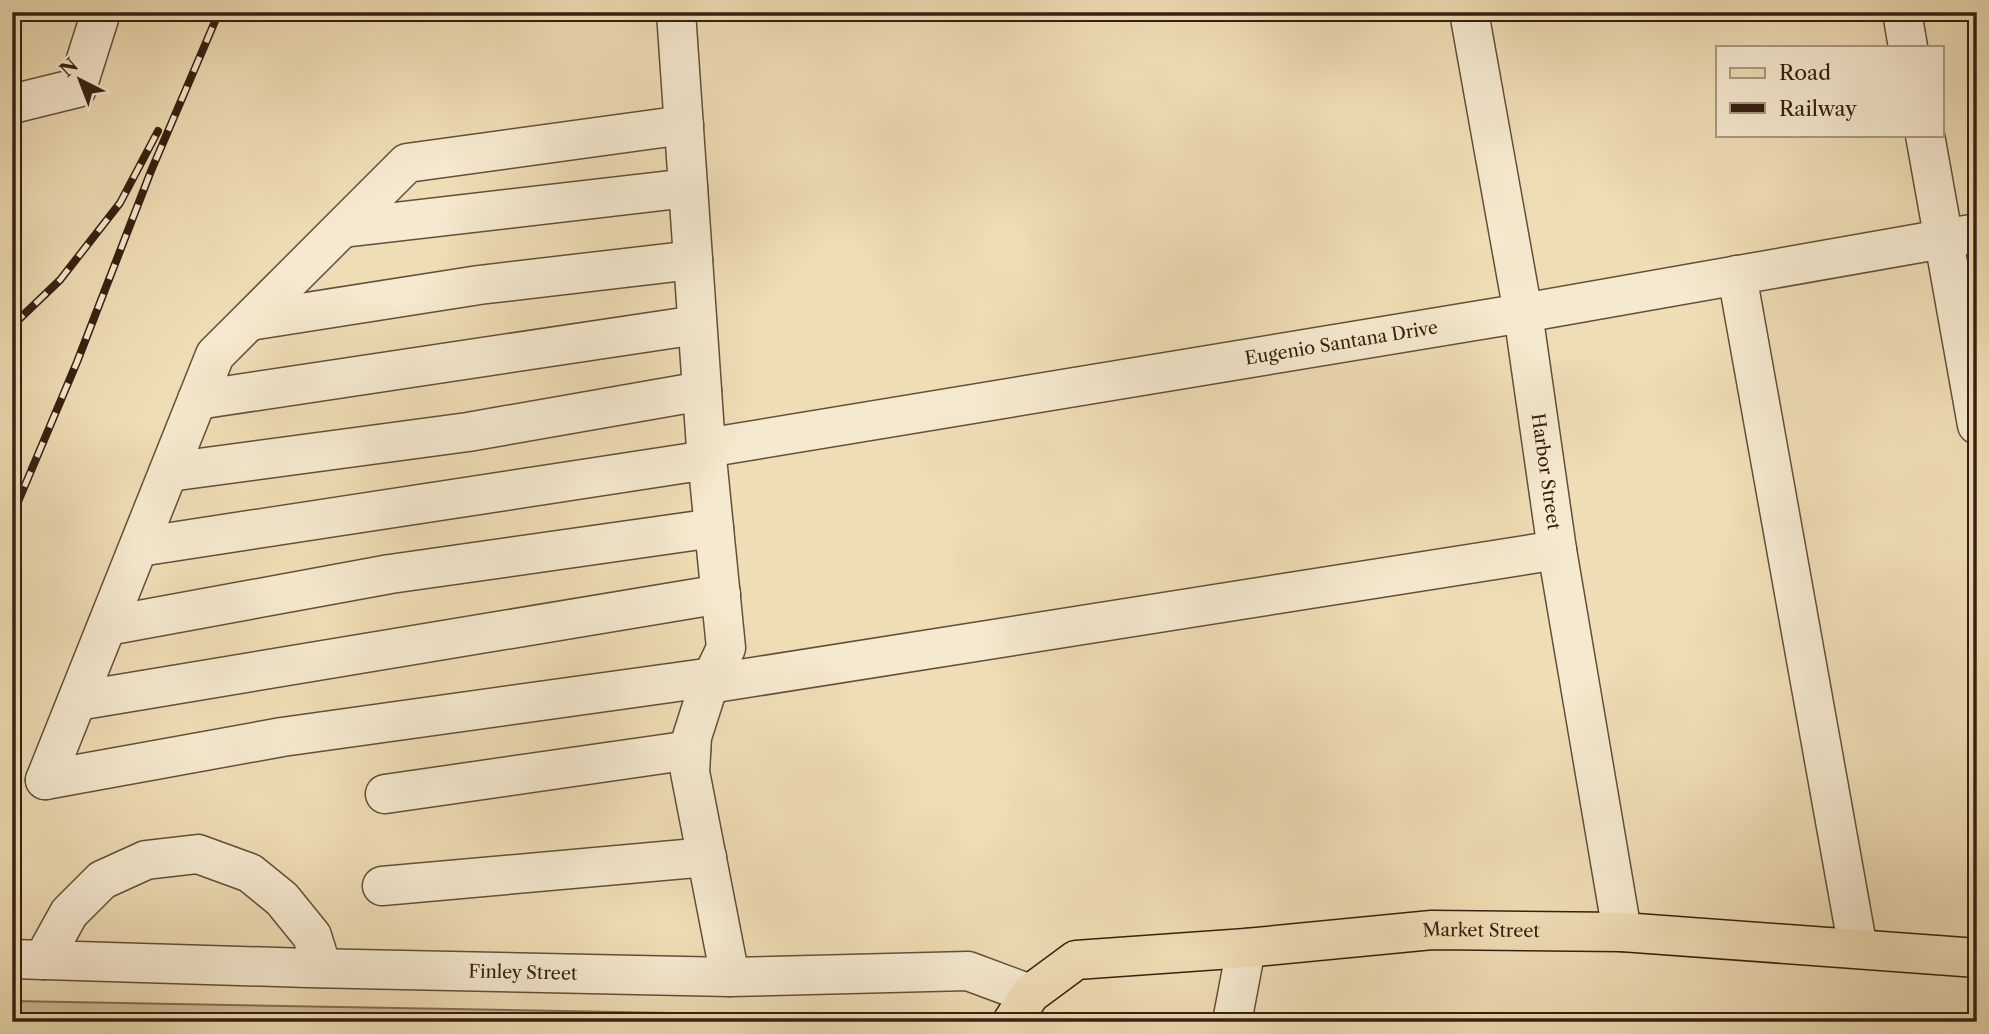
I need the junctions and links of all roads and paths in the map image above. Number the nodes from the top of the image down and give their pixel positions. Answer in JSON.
{"nodes":[{"id":1,"x":101,"y":12,"type":"edge"},
{"id":2,"x":676,"y":12,"type":"edge"},
{"id":3,"x":1469,"y":12,"type":"edge"},
{"id":4,"x":1902,"y":12,"type":"edge"},
{"id":5,"x":1908,"y":46,"type":"edge"},
{"id":6,"x":12,"y":104,"type":"edge"},
{"id":7,"x":684,"y":125,"type":"junction"},
{"id":8,"x":1925,"y":136,"type":"edge"},
{"id":9,"x":688,"y":188,"type":"junction"},
{"id":10,"x":343,"y":228,"type":"junction"},
{"id":11,"x":1961,"y":235,"type":"edge"},
{"id":12,"x":693,"y":260,"type":"junction"},
{"id":13,"x":1737,"y":275,"type":"junction"},
{"id":14,"x":1523,"y":313,"type":"junction"},
{"id":15,"x":250,"y":321,"type":"junction"},
{"id":16,"x":697,"y":325,"type":"junction"},
{"id":17,"x":702,"y":391,"type":"junction"},
{"id":18,"x":197,"y":400,"type":"junction"},
{"id":19,"x":1977,"y":425,"type":"edge"},
{"id":20,"x":706,"y":454,"type":"junction"},
{"id":21,"x":169,"y":472,"type":"junction"},
{"id":22,"x":714,"y":528,"type":"junction"},
{"id":23,"x":139,"y":547,"type":"junction"},
{"id":24,"x":1557,"y":550,"type":"junction"},
{"id":25,"x":721,"y":593,"type":"junction"},
{"id":26,"x":107,"y":626,"type":"junction"},
{"id":27,"x":711,"y":680,"type":"junction"},
{"id":28,"x":77,"y":701,"type":"junction"},
{"id":29,"x":691,"y":750,"type":"junction"},
{"id":30,"x":384,"y":794,"type":"dead end"},
{"id":31,"x":707,"y":857,"type":"junction"},
{"id":32,"x":382,"y":886,"type":"dead end"},
{"id":33,"x":1622,"y":932,"type":"junction"},
{"id":34,"x":1247,"y":948,"type":"junction"},
{"id":35,"x":1858,"y":949,"type":"junction"},
{"id":36,"x":1977,"y":958,"type":"edge"},
{"id":37,"x":27,"y":959,"type":"edge"},
{"id":38,"x":322,"y":968,"type":"junction"},
{"id":39,"x":730,"y":977,"type":"junction"},
{"id":40,"x":1021,"y":1008,"type":"edge"},
{"id":41,"x":1232,"y":1022,"type":"edge"}],
"edges":[{"from":1,"to":6,"type":"street"},
{"from":2,"to":7,"type":"street"},
{"from":3,"to":14,"type":"street","name":"Harbor Street"},
{"from":4,"to":5,"type":"street"},
{"from":7,"to":9,"type":"street"},
{"from":7,"to":10,"type":"street"},
{"from":8,"to":11,"type":"street"},
{"from":9,"to":10,"type":"street"},
{"from":9,"to":12,"type":"street"},
{"from":10,"to":15,"type":"street"},
{"from":11,"to":13,"type":"street","name":"Eugenio Santana Drive"},
{"from":11,"to":19,"type":"street"},
{"from":12,"to":15,"type":"street"},
{"from":12,"to":16,"type":"street"},
{"from":13,"to":14,"type":"street","name":"Eugenio Santana Drive"},
{"from":13,"to":35,"type":"street"},
{"from":14,"to":20,"type":"street","name":"Eugenio Santana Drive"},
{"from":14,"to":24,"type":"street","name":"Harbor Street"},
{"from":15,"to":18,"type":"street"},
{"from":16,"to":17,"type":"street"},
{"from":16,"to":18,"type":"street"},
{"from":17,"to":20,"type":"street"},
{"from":17,"to":21,"type":"street"},
{"from":18,"to":21,"type":"street"},
{"from":20,"to":22,"type":"street"},
{"from":20,"to":23,"type":"street","name":"Eugenio Santana Drive"},
{"from":21,"to":23,"type":"street"},
{"from":22,"to":25,"type":"street"},
{"from":22,"to":26,"type":"street"},
{"from":23,"to":26,"type":"street"},
{"from":24,"to":27,"type":"street"},
{"from":24,"to":33,"type":"street","name":"Harbor Street"},
{"from":25,"to":27,"type":"street"},
{"from":25,"to":28,"type":"street"},
{"from":26,"to":28,"type":"street"},
{"from":27,"to":28,"type":"street"},
{"from":27,"to":29,"type":"street"},
{"from":29,"to":30,"type":"street"},
{"from":29,"to":31,"type":"street"},
{"from":31,"to":32,"type":"street"},
{"from":31,"to":39,"type":"street"},
{"from":33,"to":34,"type":"main road","name":"Market Street"},
{"from":33,"to":35,"type":"main road","name":"Market Street"},
{"from":34,"to":40,"type":"main road","name":"Market Street"},
{"from":34,"to":41,"type":"street"},
{"from":35,"to":36,"type":"main road","name":"Market Street"},
{"from":37,"to":38,"type":"street","name":"Finley Street"},
{"from":37,"to":38,"type":"street"},
{"from":38,"to":39,"type":"street","name":"Finley Street"},
{"from":39,"to":40,"type":"street","name":"Finley Street"}]}
